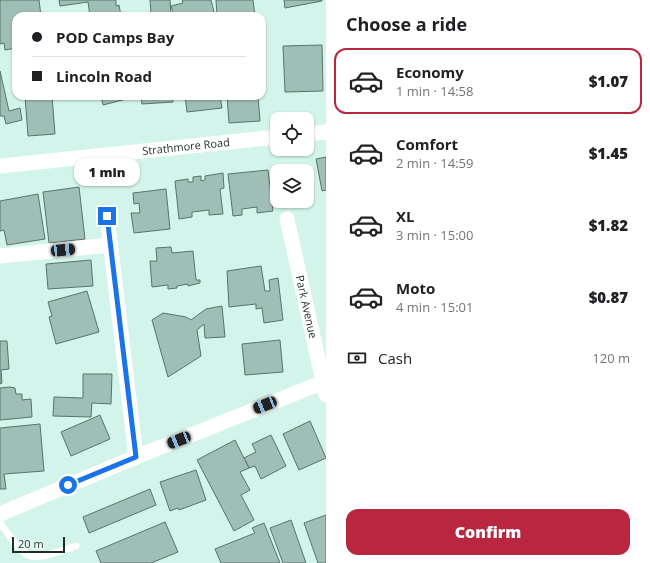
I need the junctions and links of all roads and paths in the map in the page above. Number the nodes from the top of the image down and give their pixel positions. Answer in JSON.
{"nodes":[{"id":1,"x":326,"y":132,"type":"edge"},
{"id":2,"x":314,"y":133,"type":"edge"},
{"id":3,"x":270,"y":138,"type":"edge"},
{"id":4,"x":0,"y":166,"type":"edge"},
{"id":5,"x":107,"y":216,"type":"dead end"},
{"id":6,"x":286,"y":219,"type":"dead end"},
{"id":7,"x":111,"y":245,"type":"junction"},
{"id":8,"x":0,"y":256,"type":"edge"},
{"id":9,"x":325,"y":386,"type":"edge"},
{"id":10,"x":136,"y":457,"type":"junction"},
{"id":11,"x":0,"y":514,"type":"edge"},
{"id":12,"x":0,"y":523,"type":"edge"},
{"id":13,"x":76,"y":546,"type":"dead end"}],
"edges":[{"from":1,"to":2,"type":"street"},
{"from":3,"to":4,"type":"street","name":"Strathmore Road"},
{"from":5,"to":7,"type":"street"},
{"from":6,"to":9,"type":"street","name":"Park Avenue"},
{"from":7,"to":8,"type":"street"},
{"from":7,"to":10,"type":"street"},
{"from":9,"to":10,"type":"street"},
{"from":10,"to":11,"type":"street"},
{"from":12,"to":13,"type":"lane"}]}
